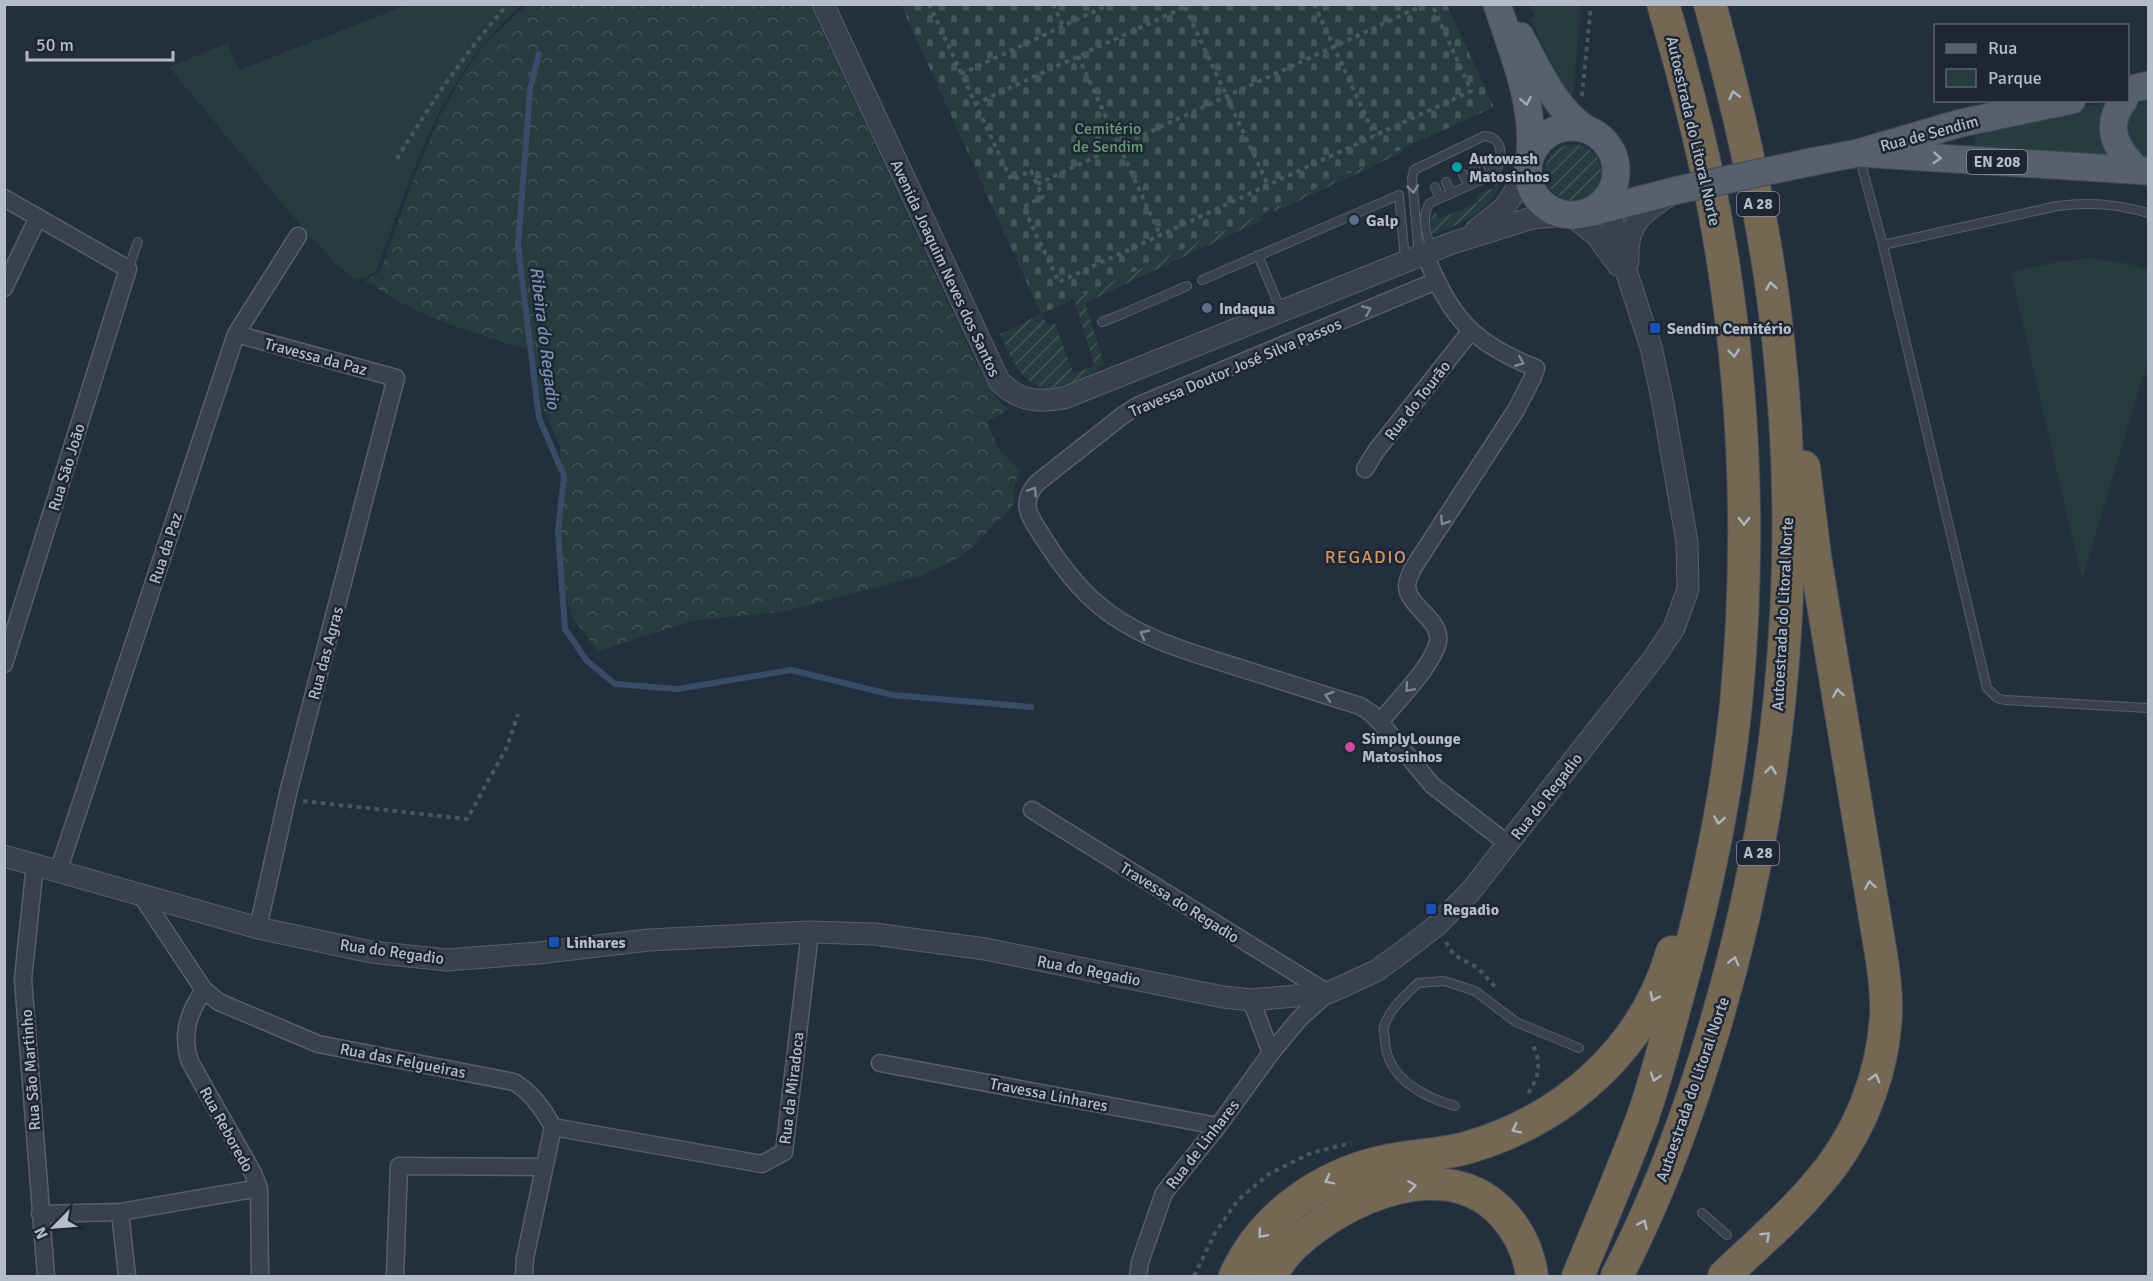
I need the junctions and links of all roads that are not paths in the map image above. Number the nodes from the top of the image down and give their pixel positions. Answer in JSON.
{"nodes":[{"id":1,"x":823,"y":4,"type":"edge"},
{"id":2,"x":1497,"y":4,"type":"edge"},
{"id":3,"x":1504,"y":4,"type":"edge"},
{"id":4,"x":1663,"y":4,"type":"edge"},
{"id":5,"x":1710,"y":4,"type":"edge"},
{"id":6,"x":2062,"y":102,"type":"edge"},
{"id":7,"x":2126,"y":102,"type":"edge"},
{"id":8,"x":1583,"y":126,"type":"junction"},
{"id":9,"x":1858,"y":153,"type":"junction"},
{"id":10,"x":1614,"y":156,"type":"junction"},
{"id":11,"x":1487,"y":163,"type":"dead end"},
{"id":12,"x":1528,"y":164,"type":"junction"},
{"id":13,"x":1475,"y":168,"type":"dead end"},
{"id":14,"x":2143,"y":170,"type":"edge"},
{"id":15,"x":1463,"y":174,"type":"dead end"},
{"id":16,"x":1492,"y":175,"type":"junction"},
{"id":17,"x":1480,"y":181,"type":"junction"},
{"id":18,"x":1446,"y":182,"type":"dead end"},
{"id":19,"x":1468,"y":186,"type":"junction"},
{"id":20,"x":1435,"y":187,"type":"dead end"},
{"id":21,"x":1678,"y":190,"type":"junction"},
{"id":22,"x":1451,"y":194,"type":"junction"},
{"id":23,"x":4,"y":198,"type":"edge"},
{"id":24,"x":1440,"y":198,"type":"junction"},
{"id":25,"x":1610,"y":202,"type":"junction"},
{"id":26,"x":2148,"y":213,"type":"edge"},
{"id":27,"x":1573,"y":215,"type":"junction"},
{"id":28,"x":38,"y":218,"type":"junction"},
{"id":29,"x":298,"y":236,"type":"dead end"},
{"id":30,"x":138,"y":242,"type":"dead end"},
{"id":31,"x":1883,"y":245,"type":"junction"},
{"id":32,"x":1427,"y":253,"type":"junction"},
{"id":33,"x":1258,"y":255,"type":"junction"},
{"id":34,"x":128,"y":269,"type":"junction"},
{"id":35,"x":1202,"y":279,"type":"dead end"},
{"id":36,"x":1436,"y":281,"type":"junction"},
{"id":37,"x":1187,"y":286,"type":"dead end"},
{"id":38,"x":1630,"y":287,"type":"junction"},
{"id":39,"x":4,"y":288,"type":"edge"},
{"id":40,"x":1281,"y":312,"type":"junction"},
{"id":41,"x":1102,"y":322,"type":"dead end"},
{"id":42,"x":1470,"y":332,"type":"junction"},
{"id":43,"x":236,"y":334,"type":"junction"},
{"id":44,"x":396,"y":378,"type":"joint"},
{"id":45,"x":1784,"y":407,"type":"junction"},
{"id":46,"x":1365,"y":469,"type":"dead end"},
{"id":47,"x":4,"y":664,"type":"edge"},
{"id":48,"x":2148,"y":708,"type":"edge"},
{"id":49,"x":1380,"y":722,"type":"junction"},
{"id":50,"x":1032,"y":810,"type":"dead end"},
{"id":51,"x":1508,"y":844,"type":"junction"},
{"id":52,"x":4,"y":856,"type":"edge"},
{"id":53,"x":35,"y":864,"type":"junction"},
{"id":54,"x":58,"y":872,"type":"junction"},
{"id":55,"x":141,"y":895,"type":"junction"},
{"id":56,"x":1700,"y":915,"type":"junction"},
{"id":57,"x":258,"y":928,"type":"junction"},
{"id":58,"x":810,"y":932,"type":"junction"},
{"id":59,"x":204,"y":990,"type":"junction"},
{"id":60,"x":1328,"y":993,"type":"junction"},
{"id":61,"x":1251,"y":1000,"type":"junction"},
{"id":62,"x":1579,"y":1047,"type":"dead end"},
{"id":63,"x":1271,"y":1053,"type":"junction"},
{"id":64,"x":880,"y":1063,"type":"dead end"},
{"id":65,"x":1455,"y":1106,"type":"dead end"},
{"id":66,"x":1218,"y":1126,"type":"junction"},
{"id":67,"x":553,"y":1127,"type":"junction"},
{"id":68,"x":543,"y":1167,"type":"junction"},
{"id":69,"x":259,"y":1188,"type":"junction"},
{"id":70,"x":120,"y":1212,"type":"junction"},
{"id":71,"x":1702,"y":1213,"type":"dead end"},
{"id":72,"x":40,"y":1214,"type":"junction"},
{"id":73,"x":1727,"y":1235,"type":"dead end"},
{"id":74,"x":46,"y":1276,"type":"edge"},
{"id":75,"x":127,"y":1276,"type":"edge"},
{"id":76,"x":260,"y":1276,"type":"edge"},
{"id":77,"x":395,"y":1276,"type":"edge"},
{"id":78,"x":524,"y":1276,"type":"edge"},
{"id":79,"x":1138,"y":1276,"type":"edge"},
{"id":80,"x":1235,"y":1276,"type":"edge"},
{"id":81,"x":1270,"y":1276,"type":"edge"},
{"id":82,"x":1532,"y":1276,"type":"edge"},
{"id":83,"x":1578,"y":1276,"type":"edge"},
{"id":84,"x":1617,"y":1276,"type":"edge"},
{"id":85,"x":1724,"y":1276,"type":"edge"}],
"edges":[{"from":1,"to":40,"type":"street","name":"Avenida Joaquim Neves dos Santos"},
{"from":2,"to":12,"type":"main road","one_way":true},
{"from":3,"to":8,"type":"main road"},
{"from":4,"to":56,"type":"highway","name":"Autoestrada do Litoral Norte","number":"A 28","one_way":true},
{"from":45,"to":5,"type":"highway","name":"Autoestrada do Litoral Norte","number":"A 28","one_way":true},
{"from":6,"to":9,"type":"main road","name":"Rua de Sendim"},
{"from":7,"to":14,"type":"main road","name":"Rua de Sendim"},
{"from":8,"to":10,"type":"main road"},
{"from":8,"to":12,"type":"main road"},
{"from":9,"to":14,"type":"main road","name":"Rua de Sendim","number":"EN 208","one_way":true},
{"from":9,"to":21,"type":"main road","name":"Rua de Sendim","bridge":true},
{"from":9,"to":31,"type":"lane"},
{"from":10,"to":21,"type":"main road","name":"Rua de Sendim"},
{"from":10,"to":25,"type":"main road"},
{"from":11,"to":16,"type":"lane"},
{"from":12,"to":27,"type":"main road"},
{"from":12,"to":32,"type":"street","name":"Avenida Joaquim Neves dos Santos"},
{"from":13,"to":17,"type":"lane"},
{"from":15,"to":19,"type":"lane"},
{"from":16,"to":17,"type":"lane"},
{"from":16,"to":32,"type":"lane","one_way":true},
{"from":17,"to":19,"type":"lane"},
{"from":18,"to":22,"type":"lane"},
{"from":19,"to":22,"type":"lane"},
{"from":20,"to":24,"type":"lane"},
{"from":21,"to":25,"type":"main road","name":"Rua de Sendim"},
{"from":21,"to":38,"type":"street","name":"Rua do Regadio"},
{"from":22,"to":24,"type":"lane"},
{"from":23,"to":28,"type":"street"},
{"from":24,"to":32,"type":"lane"},
{"from":25,"to":27,"type":"main road","name":"Rua de Sendim"},
{"from":25,"to":38,"type":"street","name":"Rua do Regadio"},
{"from":26,"to":31,"type":"lane"},
{"from":27,"to":32,"type":"street","name":"Avenida Joaquim Neves dos Santos"},
{"from":27,"to":38,"type":"street","name":"Rua do Regadio"},
{"from":28,"to":34,"type":"street"},
{"from":28,"to":39,"type":"street"},
{"from":29,"to":43,"type":"street","name":"Rua da Paz"},
{"from":30,"to":34,"type":"lane"},
{"from":31,"to":48,"type":"lane"},
{"from":32,"to":33,"type":"lane"},
{"from":32,"to":36,"type":"street"},
{"from":32,"to":40,"type":"street","name":"Avenida Joaquim Neves dos Santos"},
{"from":33,"to":35,"type":"lane"},
{"from":33,"to":40,"type":"lane"},
{"from":34,"to":47,"type":"street","name":"Rua São João"},
{"from":36,"to":42,"type":"street"},
{"from":49,"to":36,"type":"street","name":"Travessa Doutor José Silva Passos","one_way":true},
{"from":37,"to":41,"type":"lane"},
{"from":38,"to":51,"type":"street","name":"Rua do Regadio"},
{"from":42,"to":46,"type":"street","name":"Rua do Tourão"},
{"from":42,"to":49,"type":"street","one_way":true},
{"from":43,"to":44,"type":"street","name":"Travessa da Paz"},
{"from":43,"to":54,"type":"street","name":"Rua da Paz"},
{"from":44,"to":57,"type":"street","name":"Rua das Agras"},
{"from":84,"to":45,"type":"highway","name":"Autoestrada do Litoral Norte","number":"A 28","one_way":true},
{"from":85,"to":45,"type":"highway","one_way":true},
{"from":49,"to":51,"type":"street","name":"Travessa Doutor José Silva Passos"},
{"from":50,"to":60,"type":"street","name":"Travessa do Regadio"},
{"from":51,"to":60,"type":"street","name":"Rua do Regadio"},
{"from":52,"to":53,"type":"street","name":"Rua do Regadio"},
{"from":53,"to":54,"type":"street","name":"Rua do Regadio"},
{"from":53,"to":72,"type":"street","name":"Rua São Martinho"},
{"from":54,"to":55,"type":"street","name":"Rua do Regadio"},
{"from":55,"to":57,"type":"street","name":"Rua do Regadio"},
{"from":55,"to":59,"type":"street","name":"Rua das Felgueiras"},
{"from":56,"to":80,"type":"highway","one_way":true},
{"from":56,"to":83,"type":"highway","name":"Autoestrada do Litoral Norte","number":"A 28","one_way":true},
{"from":57,"to":58,"type":"street","name":"Rua do Regadio"},
{"from":58,"to":61,"type":"street","name":"Rua do Regadio"},
{"from":58,"to":67,"type":"street","name":"Rua da Miradoca"},
{"from":59,"to":67,"type":"street","name":"Rua das Felgueiras"},
{"from":59,"to":69,"type":"street","name":"Rua Reboredo"},
{"from":60,"to":61,"type":"street","name":"Rua do Regadio"},
{"from":60,"to":63,"type":"street","name":"Rua de Linhares"},
{"from":61,"to":63,"type":"street"},
{"from":62,"to":65,"type":"lane"},
{"from":63,"to":66,"type":"street","name":"Rua de Linhares"},
{"from":64,"to":66,"type":"street","name":"Travessa Linhares"},
{"from":66,"to":79,"type":"street","name":"Rua de Linhares"},
{"from":67,"to":68,"type":"street"},
{"from":68,"to":77,"type":"street"},
{"from":68,"to":78,"type":"street"},
{"from":69,"to":70,"type":"street"},
{"from":69,"to":76,"type":"street","name":"Rua Reboredo"},
{"from":70,"to":72,"type":"street"},
{"from":70,"to":75,"type":"street"},
{"from":71,"to":73,"type":"lane"},
{"from":72,"to":74,"type":"street","name":"Rua São Martinho"},
{"from":81,"to":82,"type":"highway","one_way":true}]}
